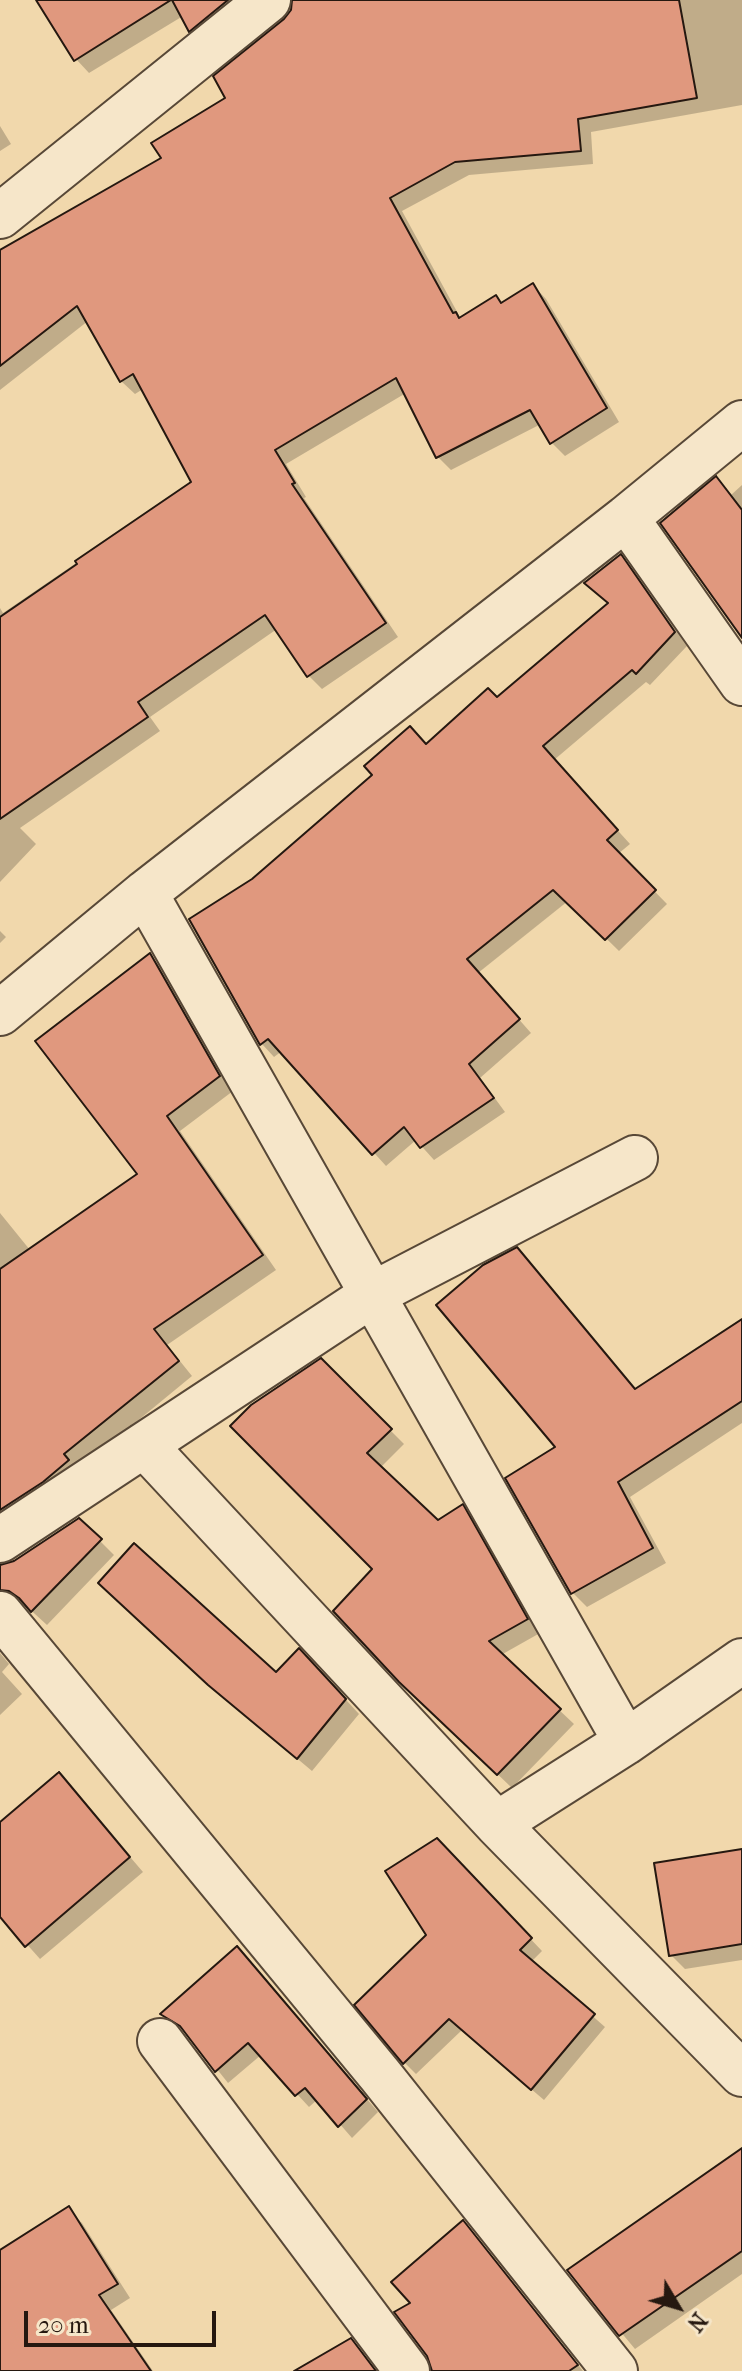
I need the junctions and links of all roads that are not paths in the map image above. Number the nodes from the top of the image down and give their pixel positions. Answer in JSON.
{"nodes":[{"id":1,"x":268,"y":0,"type":"edge"},
{"id":2,"x":0,"y":216,"type":"edge"},
{"id":3,"x":742,"y":423,"type":"edge"},
{"id":4,"x":626,"y":518,"type":"junction"},
{"id":5,"x":742,"y":683,"type":"edge"},
{"id":6,"x":145,"y":893,"type":"junction"},
{"id":7,"x":0,"y":1013,"type":"edge"},
{"id":8,"x":635,"y":1158,"type":"dead end"},
{"id":9,"x":373,"y":1294,"type":"junction"},
{"id":10,"x":144,"y":1445,"type":"junction"},
{"id":11,"x":0,"y":1540,"type":"edge"},
{"id":12,"x":0,"y":1614,"type":"edge"},
{"id":13,"x":742,"y":1661,"type":"edge"},
{"id":14,"x":626,"y":1742,"type":"junction"},
{"id":15,"x":497,"y":1824,"type":"junction"},
{"id":16,"x":160,"y":2041,"type":"dead end"},
{"id":17,"x":742,"y":2074,"type":"edge"},
{"id":18,"x":407,"y":2371,"type":"edge"},
{"id":19,"x":615,"y":2371,"type":"edge"}],
"edges":[{"from":1,"to":2,"type":"street"},
{"from":3,"to":4,"type":"street"},
{"from":4,"to":5,"type":"street"},
{"from":4,"to":6,"type":"street"},
{"from":6,"to":7,"type":"street"},
{"from":6,"to":9,"type":"street"},
{"from":8,"to":9,"type":"street"},
{"from":9,"to":10,"type":"street"},
{"from":9,"to":14,"type":"street"},
{"from":10,"to":11,"type":"street"},
{"from":10,"to":15,"type":"street"},
{"from":12,"to":19,"type":"street"},
{"from":13,"to":14,"type":"street"},
{"from":14,"to":15,"type":"street"},
{"from":15,"to":17,"type":"street"},
{"from":16,"to":18,"type":"street"}]}
